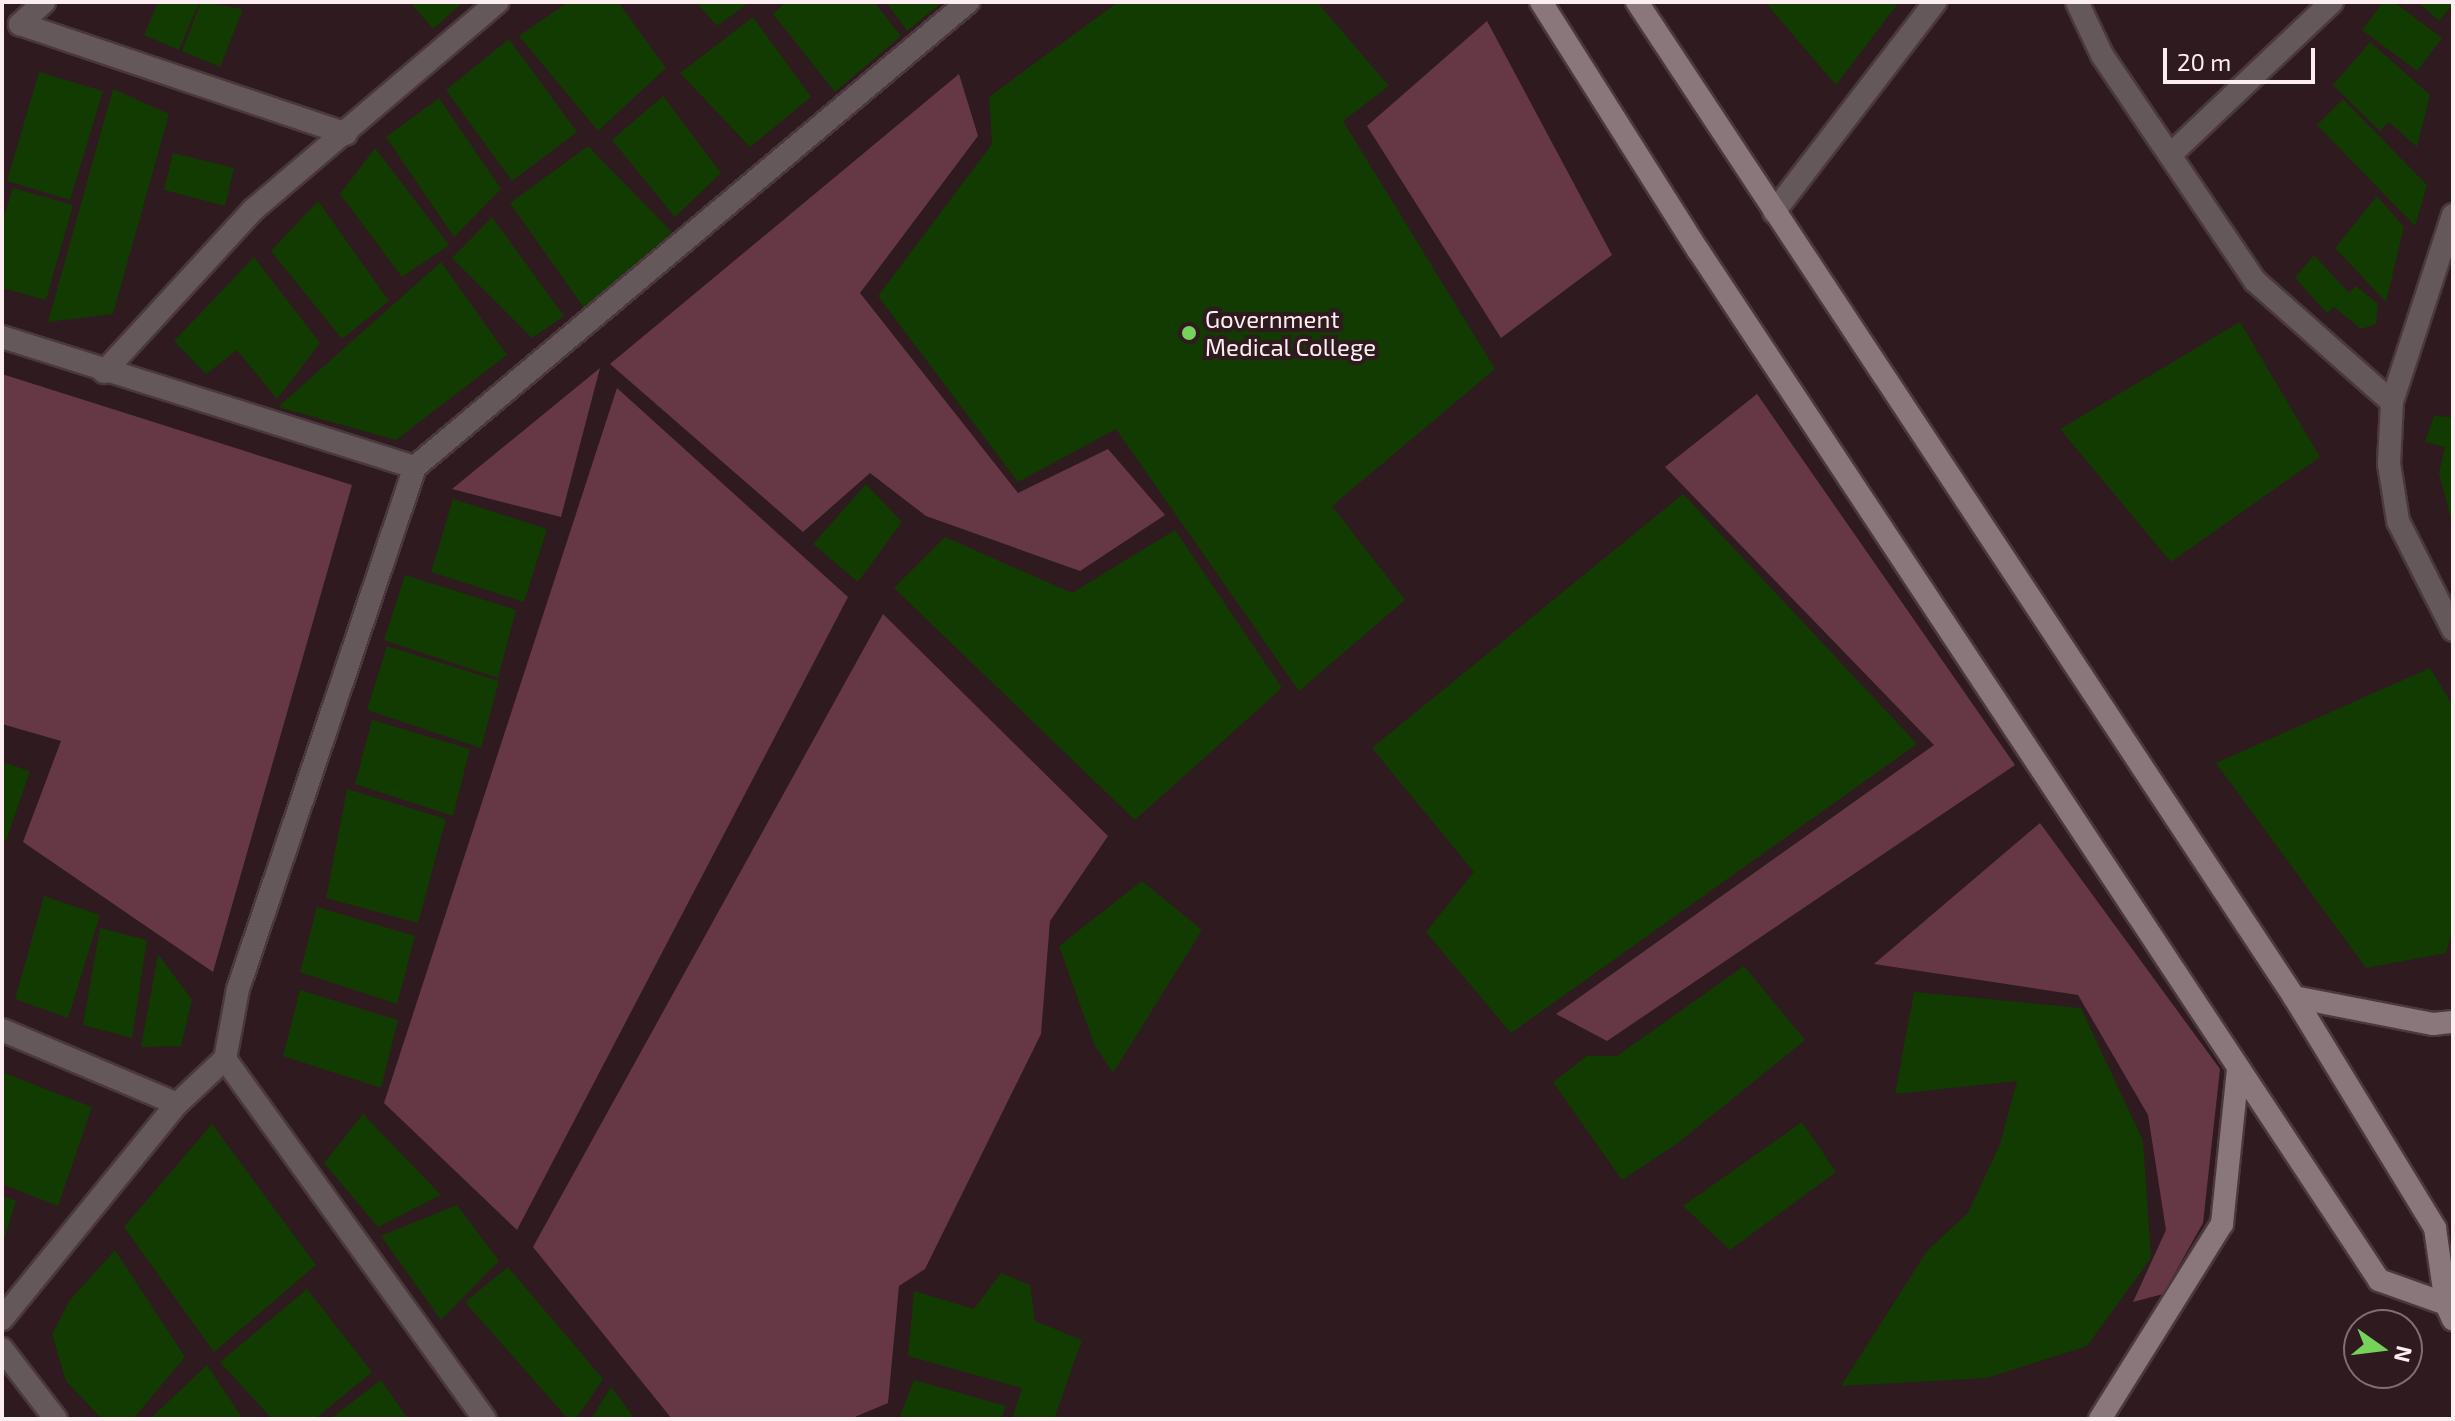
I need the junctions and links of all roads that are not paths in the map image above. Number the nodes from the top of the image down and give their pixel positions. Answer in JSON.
{"nodes":[{"id":1,"x":44,"y":2,"type":"edge"},
{"id":2,"x":497,"y":2,"type":"edge"},
{"id":3,"x":968,"y":2,"type":"edge"},
{"id":4,"x":1541,"y":2,"type":"edge"},
{"id":5,"x":1637,"y":2,"type":"edge"},
{"id":6,"x":1935,"y":2,"type":"edge"},
{"id":7,"x":2077,"y":2,"type":"edge"},
{"id":8,"x":2332,"y":2,"type":"edge"},
{"id":9,"x":11,"y":21,"type":"edge"},
{"id":10,"x":346,"y":134,"type":"junction"},
{"id":11,"x":2170,"y":155,"type":"junction"},
{"id":12,"x":1774,"y":212,"type":"junction"},
{"id":13,"x":2453,"y":215,"type":"edge"},
{"id":14,"x":2,"y":337,"type":"edge"},
{"id":15,"x":104,"y":372,"type":"junction"},
{"id":16,"x":2392,"y":402,"type":"junction"},
{"id":17,"x":415,"y":467,"type":"junction"},
{"id":18,"x":2453,"y":630,"type":"edge"},
{"id":19,"x":2294,"y":997,"type":"junction"},
{"id":20,"x":2453,"y":1022,"type":"edge"},
{"id":21,"x":2,"y":1030,"type":"edge"},
{"id":22,"x":225,"y":1059,"type":"junction"},
{"id":23,"x":2238,"y":1069,"type":"junction"},
{"id":24,"x":177,"y":1104,"type":"junction"},
{"id":25,"x":2449,"y":1312,"type":"edge"},
{"id":26,"x":2,"y":1319,"type":"edge"},
{"id":27,"x":2,"y":1349,"type":"edge"},
{"id":28,"x":56,"y":1419,"type":"edge"},
{"id":29,"x":485,"y":1419,"type":"edge"},
{"id":30,"x":2100,"y":1419,"type":"edge"}],
"edges":[{"from":1,"to":9,"type":"street"},
{"from":2,"to":10,"type":"street"},
{"from":3,"to":17,"type":"street"},
{"from":4,"to":23,"type":"main road"},
{"from":5,"to":12,"type":"main road"},
{"from":6,"to":12,"type":"street"},
{"from":7,"to":11,"type":"street"},
{"from":8,"to":11,"type":"street"},
{"from":9,"to":10,"type":"street"},
{"from":10,"to":15,"type":"street"},
{"from":11,"to":16,"type":"street"},
{"from":12,"to":19,"type":"main road"},
{"from":13,"to":16,"type":"street"},
{"from":14,"to":15,"type":"street"},
{"from":15,"to":17,"type":"street"},
{"from":16,"to":18,"type":"street"},
{"from":17,"to":22,"type":"street"},
{"from":19,"to":20,"type":"main road"},
{"from":19,"to":25,"type":"main road"},
{"from":21,"to":24,"type":"street"},
{"from":22,"to":24,"type":"street"},
{"from":22,"to":29,"type":"street"},
{"from":23,"to":25,"type":"main road"},
{"from":23,"to":30,"type":"main road"},
{"from":24,"to":26,"type":"street"},
{"from":27,"to":28,"type":"street"}]}
